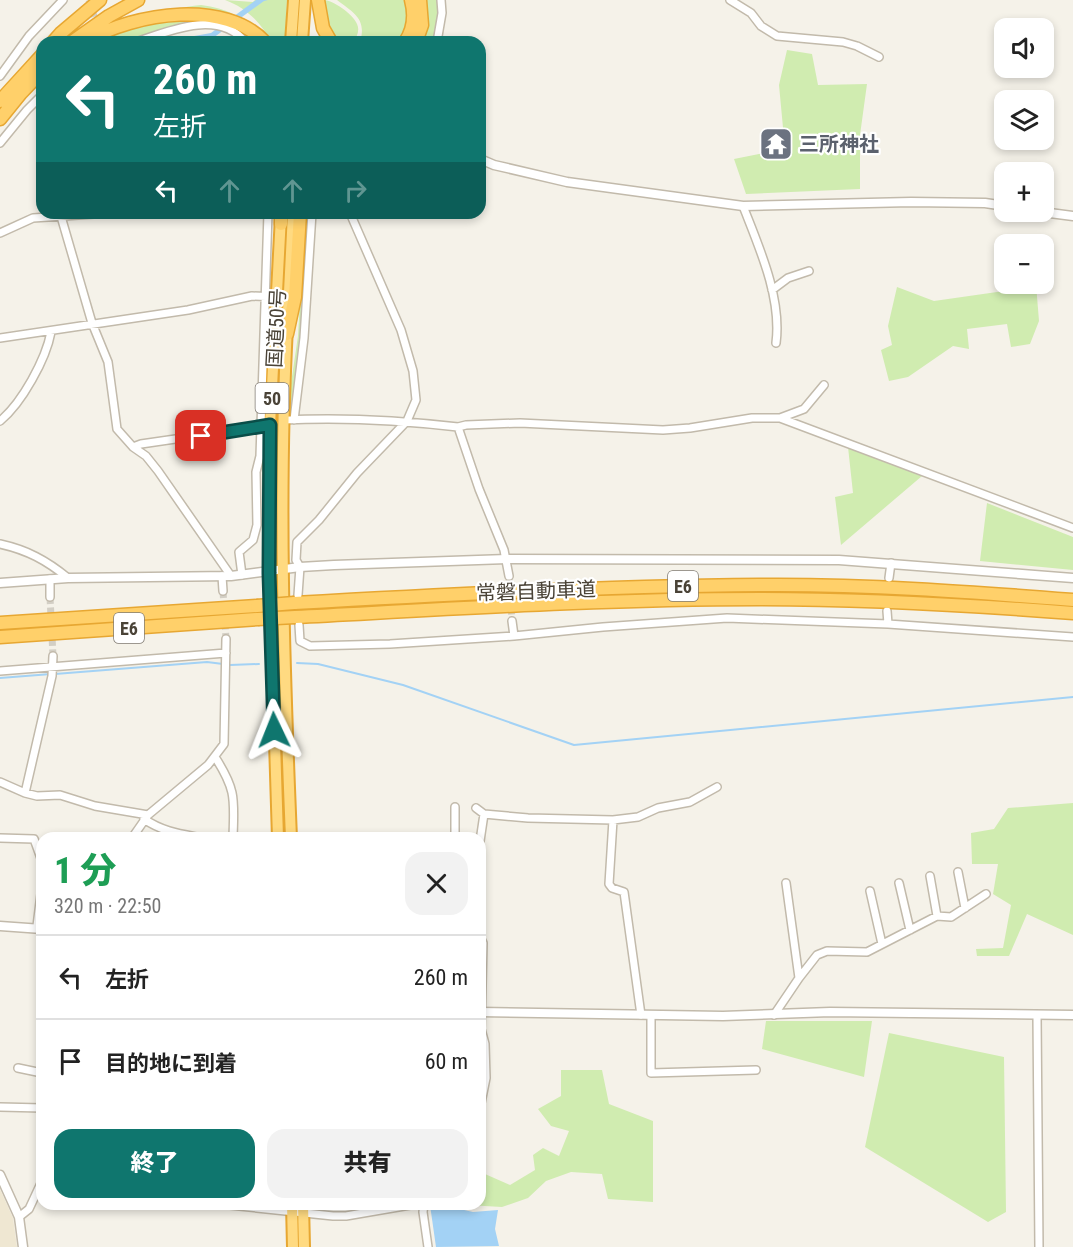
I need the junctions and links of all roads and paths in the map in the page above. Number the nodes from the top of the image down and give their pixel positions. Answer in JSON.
{"nodes":[{"id":1,"x":63,"y":0,"type":"edge"},
{"id":2,"x":100,"y":0,"type":"edge"},
{"id":3,"x":123,"y":0,"type":"edge"},
{"id":4,"x":138,"y":0,"type":"edge"},
{"id":5,"x":294,"y":0,"type":"edge"},
{"id":6,"x":305,"y":0,"type":"edge"},
{"id":7,"x":318,"y":0,"type":"edge"},
{"id":8,"x":411,"y":0,"type":"edge"},
{"id":9,"x":420,"y":0,"type":"edge"},
{"id":10,"x":441,"y":0,"type":"edge"},
{"id":11,"x":730,"y":0,"type":"edge"},
{"id":12,"x":183,"y":2,"type":"dead end"},
{"id":13,"x":235,"y":9,"type":"dead end"},
{"id":14,"x":58,"y":36,"type":"edge"},
{"id":15,"x":68,"y":36,"type":"edge"},
{"id":16,"x":81,"y":36,"type":"edge"},
{"id":17,"x":94,"y":36,"type":"edge"},
{"id":18,"x":155,"y":36,"type":"edge"},
{"id":19,"x":237,"y":36,"type":"edge"},
{"id":20,"x":262,"y":36,"type":"edge"},
{"id":21,"x":291,"y":36,"type":"edge"},
{"id":22,"x":302,"y":36,"type":"edge"},
{"id":23,"x":328,"y":36,"type":"edge"},
{"id":24,"x":407,"y":36,"type":"edge"},
{"id":25,"x":418,"y":36,"type":"edge"},
{"id":26,"x":438,"y":36,"type":"edge"},
{"id":27,"x":879,"y":57,"type":"dead end"},
{"id":28,"x":36,"y":61,"type":"edge"},
{"id":29,"x":0,"y":76,"type":"edge"},
{"id":30,"x":36,"y":77,"type":"edge"},
{"id":31,"x":0,"y":100,"type":"edge"},
{"id":32,"x":36,"y":101,"type":"edge"},
{"id":33,"x":0,"y":119,"type":"edge"},
{"id":34,"x":0,"y":143,"type":"edge"},
{"id":35,"x":486,"y":162,"type":"edge"},
{"id":36,"x":994,"y":204,"type":"edge"},
{"id":37,"x":743,"y":206,"type":"junction"},
{"id":38,"x":1054,"y":214,"type":"edge"},
{"id":39,"x":1073,"y":216,"type":"edge"},
{"id":40,"x":36,"y":218,"type":"edge"},
{"id":41,"x":61,"y":219,"type":"edge"},
{"id":42,"x":268,"y":219,"type":"edge"},
{"id":43,"x":281,"y":219,"type":"edge"},
{"id":44,"x":294,"y":219,"type":"edge"},
{"id":45,"x":300,"y":219,"type":"edge"},
{"id":46,"x":312,"y":219,"type":"edge"},
{"id":47,"x":353,"y":219,"type":"edge"},
{"id":48,"x":0,"y":232,"type":"edge"},
{"id":49,"x":809,"y":271,"type":"dead end"},
{"id":50,"x":772,"y":290,"type":"junction"},
{"id":51,"x":272,"y":297,"type":"junction"},
{"id":52,"x":92,"y":323,"type":"junction"},
{"id":53,"x":51,"y":332,"type":"junction"},
{"id":54,"x":287,"y":334,"type":"junction"},
{"id":55,"x":0,"y":338,"type":"edge"},
{"id":56,"x":776,"y":343,"type":"dead end"},
{"id":57,"x":824,"y":385,"type":"dead end"},
{"id":58,"x":780,"y":418,"type":"junction"},
{"id":59,"x":288,"y":420,"type":"junction"},
{"id":60,"x":0,"y":421,"type":"edge"},
{"id":61,"x":407,"y":421,"type":"junction"},
{"id":62,"x":266,"y":426,"type":"junction"},
{"id":63,"x":458,"y":428,"type":"junction"},
{"id":64,"x":133,"y":447,"type":"junction"},
{"id":65,"x":1073,"y":528,"type":"edge"},
{"id":66,"x":0,"y":544,"type":"edge"},
{"id":67,"x":507,"y":558,"type":"junction"},
{"id":68,"x":891,"y":562,"type":"junction"},
{"id":69,"x":300,"y":567,"type":"junction"},
{"id":70,"x":282,"y":570,"type":"junction"},
{"id":71,"x":269,"y":573,"type":"junction"},
{"id":72,"x":242,"y":575,"type":"junction"},
{"id":73,"x":226,"y":576,"type":"junction"},
{"id":74,"x":509,"y":576,"type":"tunnel mouth"},
{"id":75,"x":68,"y":578,"type":"junction"},
{"id":76,"x":889,"y":578,"type":"dead end"},
{"id":77,"x":1073,"y":578,"type":"edge"},
{"id":78,"x":50,"y":579,"type":"junction"},
{"id":79,"x":0,"y":583,"type":"edge"},
{"id":80,"x":223,"y":591,"type":"tunnel mouth"},
{"id":81,"x":50,"y":597,"type":"tunnel mouth"},
{"id":82,"x":296,"y":599,"type":"junction"},
{"id":83,"x":1073,"y":600,"type":"edge"},
{"id":84,"x":887,"y":611,"type":"dead end"},
{"id":85,"x":1073,"y":613,"type":"edge"},
{"id":86,"x":297,"y":621,"type":"junction"},
{"id":87,"x":512,"y":621,"type":"tunnel mouth"},
{"id":88,"x":0,"y":622,"type":"edge"},
{"id":89,"x":888,"y":624,"type":"junction"},
{"id":90,"x":514,"y":636,"type":"junction"},
{"id":91,"x":0,"y":637,"type":"edge"},
{"id":92,"x":1073,"y":637,"type":"edge"},
{"id":93,"x":226,"y":639,"type":"tunnel mouth"},
{"id":94,"x":226,"y":653,"type":"junction"},
{"id":95,"x":53,"y":656,"type":"tunnel mouth"},
{"id":96,"x":54,"y":666,"type":"junction"},
{"id":97,"x":0,"y":670,"type":"edge"},
{"id":98,"x":215,"y":757,"type":"junction"},
{"id":99,"x":0,"y":782,"type":"edge"},
{"id":100,"x":717,"y":788,"type":"dead end"},
{"id":101,"x":25,"y":793,"type":"junction"},
{"id":102,"x":455,"y":807,"type":"dead end"},
{"id":103,"x":476,"y":808,"type":"dead end"},
{"id":104,"x":484,"y":814,"type":"junction"},
{"id":105,"x":146,"y":817,"type":"junction"},
{"id":106,"x":613,"y":820,"type":"junction"},
{"id":107,"x":136,"y":832,"type":"edge"},
{"id":108,"x":168,"y":832,"type":"edge"},
{"id":109,"x":233,"y":832,"type":"edge"},
{"id":110,"x":278,"y":832,"type":"edge"},
{"id":111,"x":291,"y":832,"type":"edge"},
{"id":112,"x":455,"y":832,"type":"edge"},
{"id":113,"x":481,"y":832,"type":"edge"},
{"id":114,"x":0,"y":838,"type":"edge"},
{"id":115,"x":36,"y":844,"type":"edge"},
{"id":116,"x":958,"y":872,"type":"dead end"},
{"id":117,"x":930,"y":876,"type":"dead end"},
{"id":118,"x":786,"y":883,"type":"dead end"},
{"id":119,"x":899,"y":883,"type":"dead end"},
{"id":120,"x":870,"y":891,"type":"dead end"},
{"id":121,"x":986,"y":894,"type":"dead end"},
{"id":122,"x":965,"y":908,"type":"junction"},
{"id":123,"x":938,"y":916,"type":"junction"},
{"id":124,"x":0,"y":926,"type":"edge"},
{"id":125,"x":36,"y":928,"type":"edge"},
{"id":126,"x":910,"y":930,"type":"junction"},
{"id":127,"x":882,"y":944,"type":"junction"},
{"id":128,"x":799,"y":978,"type":"junction"},
{"id":129,"x":486,"y":1012,"type":"edge"},
{"id":130,"x":641,"y":1015,"type":"junction"},
{"id":131,"x":651,"y":1015,"type":"junction"},
{"id":132,"x":774,"y":1015,"type":"junction"},
{"id":133,"x":1073,"y":1015,"type":"edge"},
{"id":134,"x":1037,"y":1016,"type":"junction"},
{"id":135,"x":18,"y":1068,"type":"dead end"},
{"id":136,"x":756,"y":1070,"type":"dead end"},
{"id":137,"x":36,"y":1072,"type":"edge"},
{"id":138,"x":0,"y":1107,"type":"edge"},
{"id":139,"x":36,"y":1108,"type":"edge"},
{"id":140,"x":0,"y":1175,"type":"edge"},
{"id":141,"x":36,"y":1194,"type":"edge"},
{"id":142,"x":297,"y":1210,"type":"edge"},
{"id":143,"x":297,"y":1210,"type":"edge"},
{"id":144,"x":309,"y":1210,"type":"edge"},
{"id":145,"x":382,"y":1210,"type":"edge"},
{"id":146,"x":423,"y":1210,"type":"edge"},
{"id":147,"x":19,"y":1216,"type":"junction"},
{"id":148,"x":23,"y":1247,"type":"edge"},
{"id":149,"x":293,"y":1247,"type":"edge"},
{"id":150,"x":304,"y":1247,"type":"edge"},
{"id":151,"x":428,"y":1247,"type":"edge"},
{"id":152,"x":1039,"y":1247,"type":"edge"}],
"edges":[{"from":1,"to":29,"type":"street"},
{"from":2,"to":14,"type":"highway"},
{"from":3,"to":15,"type":"highway"},
{"from":4,"to":16,"type":"highway"},
{"from":5,"to":21,"type":"highway"},
{"from":6,"to":22,"type":"highway"},
{"from":7,"to":23,"type":"highway"},
{"from":8,"to":24,"type":"highway"},
{"from":9,"to":25,"type":"highway"},
{"from":10,"to":26,"type":"street"},
{"from":11,"to":27,"type":"street"},
{"from":12,"to":17,"type":"highway"},
{"from":13,"to":20,"type":"highway"},
{"from":18,"to":19,"type":"street"},
{"from":28,"to":31,"type":"highway"},
{"from":30,"to":33,"type":"highway"},
{"from":32,"to":34,"type":"street"},
{"from":35,"to":37,"type":"street"},
{"from":36,"to":37,"type":"street"},
{"from":37,"to":50,"type":"street"},
{"from":38,"to":39,"type":"street"},
{"from":40,"to":48,"type":"street"},
{"from":41,"to":52,"type":"street"},
{"from":42,"to":51,"type":"street"},
{"from":43,"to":51,"type":"highway","name":"国道50号","number":"50"},
{"from":44,"to":54,"type":"highway","name":"国道50号","number":"50"},
{"from":45,"to":54,"type":"highway"},
{"from":46,"to":59,"type":"street"},
{"from":47,"to":61,"type":"street"},
{"from":49,"to":50,"type":"street"},
{"from":50,"to":56,"type":"street"},
{"from":51,"to":52,"type":"street"},
{"from":51,"to":62,"type":"highway","name":"国道50号","number":"50"},
{"from":52,"to":53,"type":"street"},
{"from":52,"to":64,"type":"street"},
{"from":53,"to":55,"type":"street"},
{"from":53,"to":60,"type":"street"},
{"from":54,"to":59,"type":"highway","name":"国道50号","number":"50"},
{"from":57,"to":58,"type":"street"},
{"from":58,"to":63,"type":"street"},
{"from":58,"to":65,"type":"street"},
{"from":59,"to":61,"type":"street"},
{"from":59,"to":70,"type":"highway","name":"国道50号","number":"50"},
{"from":61,"to":63,"type":"street"},
{"from":61,"to":69,"type":"street"},
{"from":62,"to":64,"type":"street"},
{"from":62,"to":71,"type":"highway","name":"国道50号","number":"50"},
{"from":62,"to":72,"type":"street"},
{"from":63,"to":67,"type":"street"},
{"from":64,"to":73,"type":"street"},
{"from":66,"to":75,"type":"street"},
{"from":67,"to":68,"type":"street"},
{"from":67,"to":69,"type":"street"},
{"from":67,"to":74,"type":"street"},
{"from":68,"to":76,"type":"street"},
{"from":68,"to":77,"type":"street"},
{"from":69,"to":70,"type":"street"},
{"from":69,"to":82,"type":"street"},
{"from":70,"to":71,"type":"street"},
{"from":70,"to":111,"type":"highway","name":"国道50号","number":"50"},
{"from":71,"to":72,"type":"street"},
{"from":71,"to":110,"type":"highway","name":"国道50号","number":"50"},
{"from":72,"to":73,"type":"street"},
{"from":73,"to":75,"type":"street"},
{"from":73,"to":80,"type":"street"},
{"from":75,"to":78,"type":"street"},
{"from":78,"to":79,"type":"street"},
{"from":78,"to":81,"type":"street"},
{"from":82,"to":83,"type":"highway","name":"常磐自動車道","number":"E6"},
{"from":82,"to":88,"type":"highway","name":"常磐自動車道","number":"E6","bridge":true},
{"from":84,"to":89,"type":"street"},
{"from":85,"to":86,"type":"highway","name":"常磐自動車道","number":"E6"},
{"from":86,"to":90,"type":"street"},
{"from":86,"to":91,"type":"highway","name":"常磐自動車道","number":"E6","bridge":true},
{"from":87,"to":90,"type":"street"},
{"from":89,"to":90,"type":"street"},
{"from":89,"to":92,"type":"street"},
{"from":93,"to":94,"type":"street"},
{"from":94,"to":96,"type":"street"},
{"from":94,"to":98,"type":"street"},
{"from":95,"to":96,"type":"street"},
{"from":96,"to":97,"type":"street"},
{"from":96,"to":101,"type":"street"},
{"from":98,"to":105,"type":"street"},
{"from":98,"to":109,"type":"street"},
{"from":99,"to":101,"type":"street"},
{"from":100,"to":106,"type":"street"},
{"from":101,"to":105,"type":"street"},
{"from":102,"to":112,"type":"street"},
{"from":103,"to":104,"type":"street"},
{"from":104,"to":106,"type":"street"},
{"from":104,"to":113,"type":"street"},
{"from":105,"to":107,"type":"street"},
{"from":105,"to":108,"type":"street"},
{"from":106,"to":130,"type":"street"},
{"from":114,"to":115,"type":"street"},
{"from":116,"to":122,"type":"street"},
{"from":117,"to":123,"type":"street"},
{"from":118,"to":128,"type":"street"},
{"from":119,"to":126,"type":"street"},
{"from":120,"to":127,"type":"street"},
{"from":121,"to":122,"type":"street"},
{"from":122,"to":123,"type":"street"},
{"from":123,"to":126,"type":"street"},
{"from":124,"to":125,"type":"street"},
{"from":126,"to":127,"type":"street"},
{"from":127,"to":128,"type":"street"},
{"from":128,"to":132,"type":"street"},
{"from":129,"to":130,"type":"street"},
{"from":130,"to":131,"type":"street"},
{"from":131,"to":132,"type":"street"},
{"from":131,"to":136,"type":"street"},
{"from":132,"to":134,"type":"street"},
{"from":133,"to":134,"type":"street"},
{"from":134,"to":152,"type":"street"},
{"from":135,"to":137,"type":"street"},
{"from":138,"to":139,"type":"street"},
{"from":140,"to":147,"type":"street"},
{"from":141,"to":147,"type":"street"},
{"from":142,"to":149,"type":"highway"},
{"from":143,"to":150,"type":"highway"},
{"from":144,"to":145,"type":"street"},
{"from":146,"to":151,"type":"street"},
{"from":147,"to":148,"type":"street"}]}
